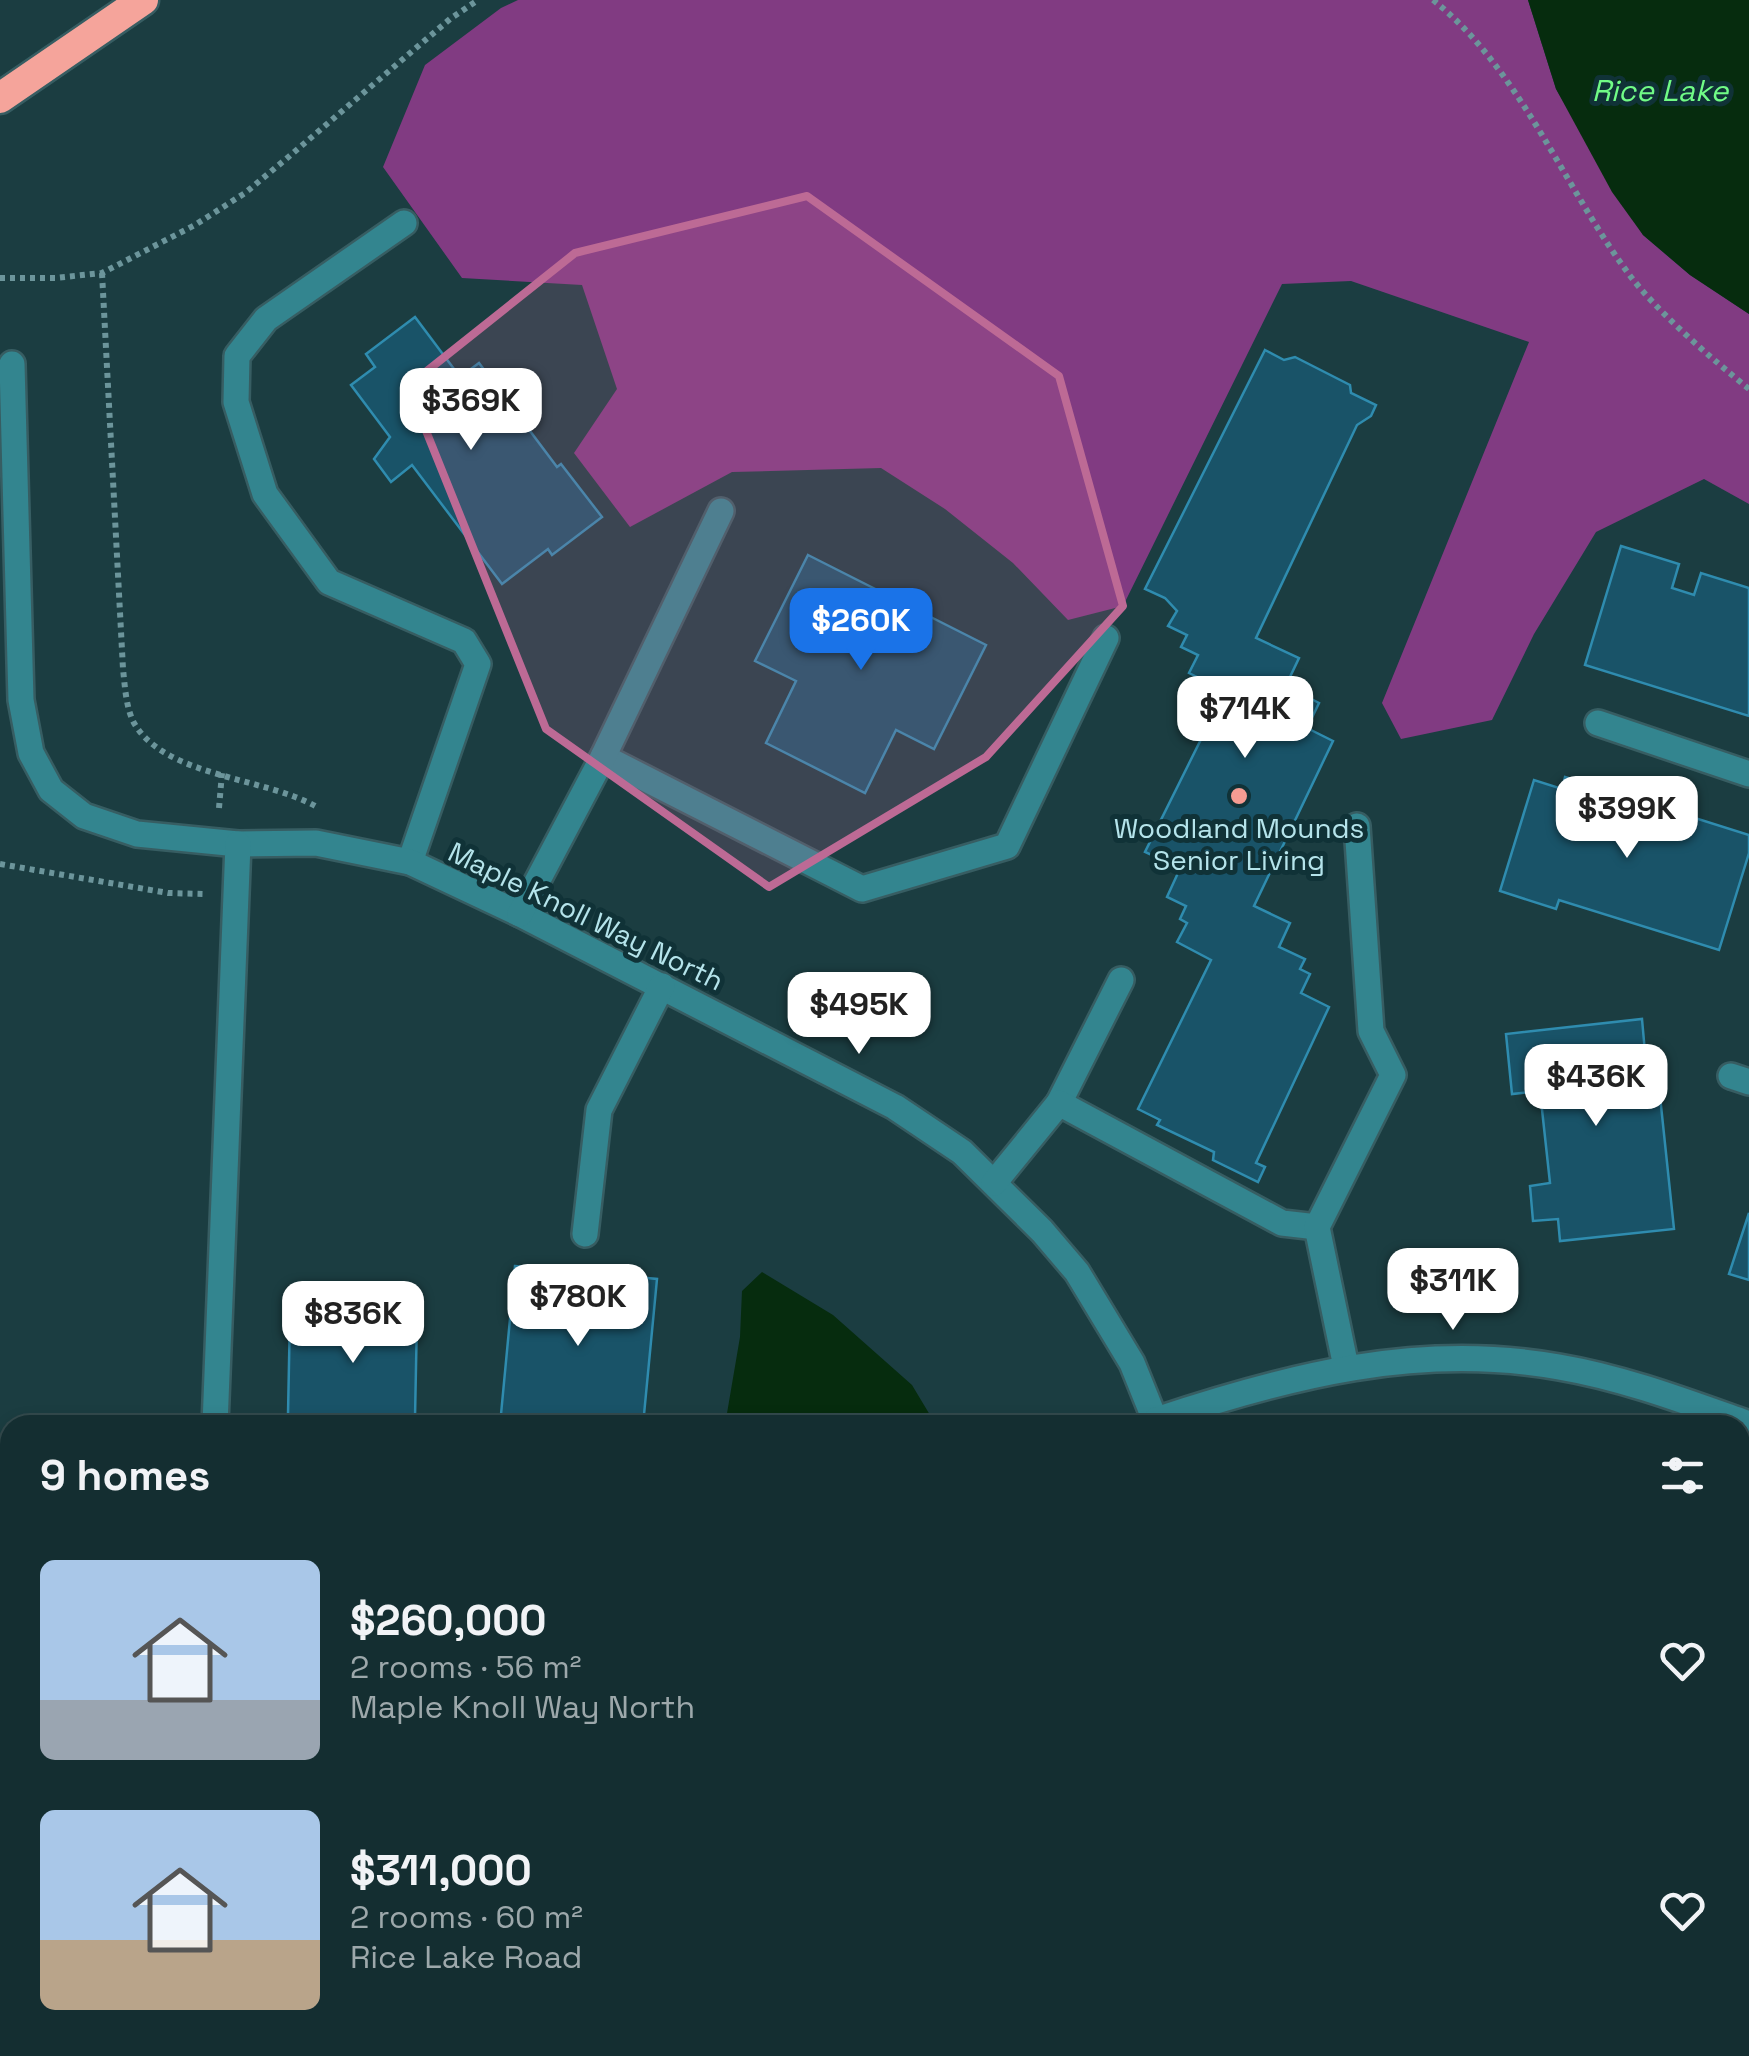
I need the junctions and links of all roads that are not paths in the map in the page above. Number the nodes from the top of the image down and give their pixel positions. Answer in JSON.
{"nodes":[{"id":1,"x":143,"y":0,"type":"edge"},
{"id":2,"x":2,"y":98,"type":"edge"},
{"id":3,"x":404,"y":224,"type":"dead end"},
{"id":4,"x":12,"y":364,"type":"dead end"},
{"id":5,"x":721,"y":511,"type":"dead end"},
{"id":6,"x":1106,"y":638,"type":"dead end"},
{"id":7,"x":1598,"y":723,"type":"dead end"},
{"id":8,"x":603,"y":757,"type":"junction"},
{"id":9,"x":1749,"y":774,"type":"edge"},
{"id":10,"x":1357,"y":826,"type":"dead end"},
{"id":11,"x":238,"y":844,"type":"junction"},
{"id":12,"x":410,"y":862,"type":"junction"},
{"id":13,"x":520,"y":914,"type":"junction"},
{"id":14,"x":1121,"y":980,"type":"dead end"},
{"id":15,"x":662,"y":986,"type":"junction"},
{"id":16,"x":1059,"y":1103,"type":"junction"},
{"id":17,"x":994,"y":1183,"type":"junction"},
{"id":18,"x":1316,"y":1227,"type":"junction"},
{"id":19,"x":585,"y":1234,"type":"dead end"},
{"id":20,"x":1346,"y":1367,"type":"junction"},
{"id":21,"x":215,"y":1415,"type":"edge"},
{"id":22,"x":1153,"y":1415,"type":"edge"},
{"id":23,"x":1178,"y":1415,"type":"edge"},
{"id":24,"x":1722,"y":1415,"type":"edge"}],
"edges":[{"from":1,"to":2,"type":"highway"},
{"from":3,"to":12,"type":"street"},
{"from":4,"to":11,"type":"street","name":"Maple Knoll Way North"},
{"from":5,"to":8,"type":"street"},
{"from":6,"to":8,"type":"street"},
{"from":7,"to":9,"type":"street"},
{"from":8,"to":13,"type":"street"},
{"from":10,"to":18,"type":"street"},
{"from":11,"to":12,"type":"street","name":"Maple Knoll Way North"},
{"from":11,"to":21,"type":"street"},
{"from":12,"to":13,"type":"street","name":"Maple Knoll Way North"},
{"from":13,"to":15,"type":"street","name":"Maple Knoll Way North"},
{"from":14,"to":16,"type":"street"},
{"from":15,"to":17,"type":"street","name":"Maple Knoll Way North"},
{"from":15,"to":19,"type":"street"},
{"from":16,"to":17,"type":"street"},
{"from":16,"to":18,"type":"street"},
{"from":17,"to":22,"type":"street","name":"Maple Knoll Way North"},
{"from":18,"to":20,"type":"street"},
{"from":20,"to":23,"type":"street"},
{"from":20,"to":24,"type":"street"}]}
